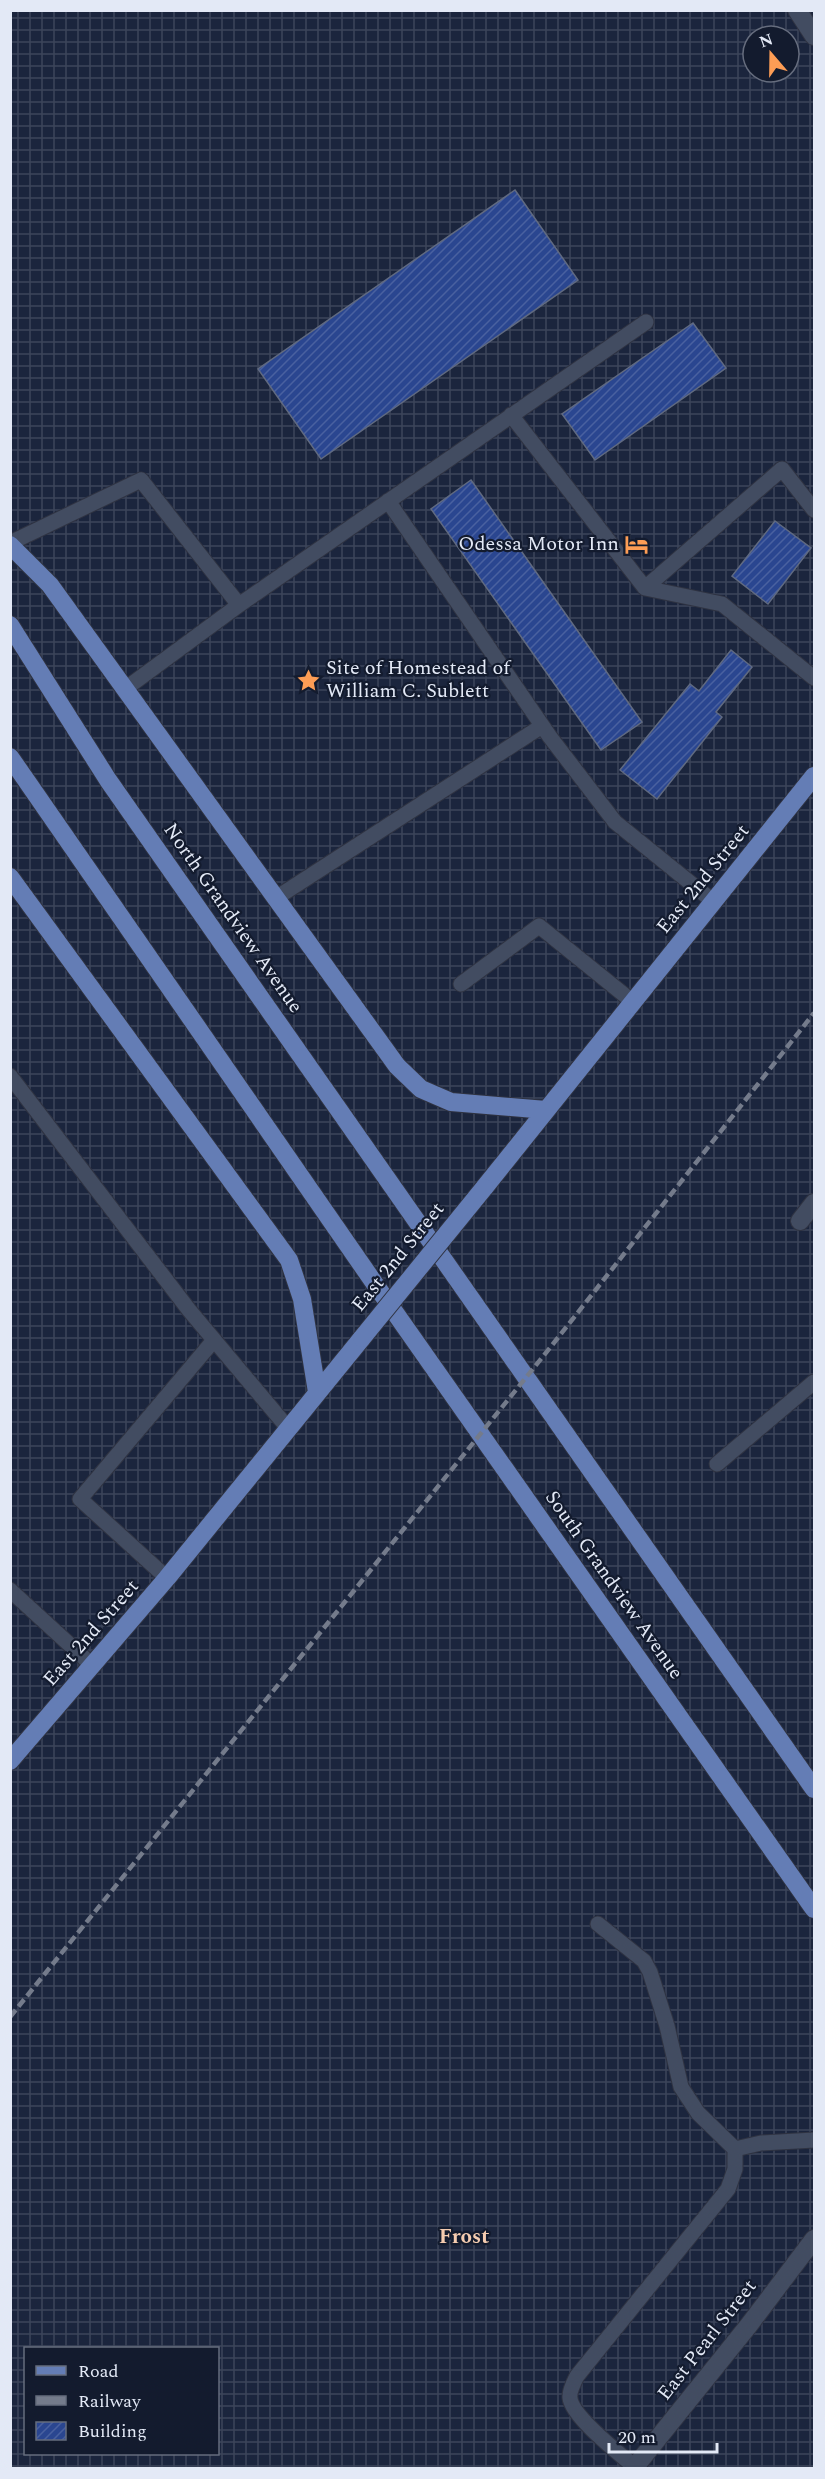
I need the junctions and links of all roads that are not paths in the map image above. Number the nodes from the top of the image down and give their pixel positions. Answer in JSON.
{"nodes":[{"id":1,"x":797,"y":10,"type":"edge"},
{"id":2,"x":814,"y":36,"type":"edge"},
{"id":3,"x":646,"y":322,"type":"dead end"},
{"id":4,"x":512,"y":415,"type":"junction"},
{"id":5,"x":388,"y":501,"type":"junction"},
{"id":6,"x":814,"y":510,"type":"edge"},
{"id":7,"x":10,"y":544,"type":"edge"},
{"id":8,"x":645,"y":588,"type":"junction"},
{"id":9,"x":239,"y":605,"type":"junction"},
{"id":10,"x":10,"y":625,"type":"edge"},
{"id":11,"x":814,"y":678,"type":"edge"},
{"id":12,"x":125,"y":689,"type":"junction"},
{"id":13,"x":542,"y":726,"type":"junction"},
{"id":14,"x":10,"y":757,"type":"edge"},
{"id":15,"x":814,"y":776,"type":"edge"},
{"id":16,"x":10,"y":877,"type":"edge"},
{"id":17,"x":276,"y":898,"type":"junction"},
{"id":18,"x":714,"y":902,"type":"junction"},
{"id":19,"x":461,"y":984,"type":"dead end"},
{"id":20,"x":633,"y":1002,"type":"junction"},
{"id":21,"x":10,"y":1076,"type":"edge"},
{"id":22,"x":546,"y":1110,"type":"junction"},
{"id":23,"x":814,"y":1203,"type":"edge"},
{"id":24,"x":800,"y":1221,"type":"dead end"},
{"id":25,"x":214,"y":1340,"type":"junction"},
{"id":26,"x":814,"y":1382,"type":"edge"},
{"id":27,"x":317,"y":1392,"type":"junction"},
{"id":28,"x":288,"y":1428,"type":"junction"},
{"id":29,"x":717,"y":1464,"type":"dead end"},
{"id":30,"x":167,"y":1578,"type":"junction"},
{"id":31,"x":10,"y":1590,"type":"edge"},
{"id":32,"x":93,"y":1666,"type":"junction"},
{"id":33,"x":10,"y":1761,"type":"edge"},
{"id":34,"x":814,"y":1789,"type":"edge"},
{"id":35,"x":814,"y":1909,"type":"edge"},
{"id":36,"x":598,"y":1924,"type":"dead end"},
{"id":37,"x":814,"y":2140,"type":"edge"},
{"id":38,"x":735,"y":2149,"type":"junction"},
{"id":39,"x":814,"y":2239,"type":"edge"},
{"id":40,"x":634,"y":2468,"type":"edge"}],
"edges":[{"from":1,"to":2,"type":"street"},
{"from":3,"to":4,"type":"lane"},
{"from":4,"to":5,"type":"lane"},
{"from":4,"to":8,"type":"lane"},
{"from":5,"to":9,"type":"lane"},
{"from":5,"to":13,"type":"lane"},
{"from":6,"to":8,"type":"lane"},
{"from":7,"to":9,"type":"lane"},
{"from":7,"to":12,"type":"main road"},
{"from":8,"to":11,"type":"lane"},
{"from":9,"to":12,"type":"lane"},
{"from":10,"to":34,"type":"main road","name":"North Grandview Avenue"},
{"from":12,"to":17,"type":"main road"},
{"from":13,"to":17,"type":"lane"},
{"from":13,"to":18,"type":"lane"},
{"from":14,"to":35,"type":"main road","name":"South Grandview Avenue"},
{"from":15,"to":18,"type":"main road","name":"East 2nd Street"},
{"from":16,"to":27,"type":"main road"},
{"from":17,"to":22,"type":"main road"},
{"from":18,"to":20,"type":"main road","name":"East 2nd Street"},
{"from":19,"to":20,"type":"lane"},
{"from":20,"to":22,"type":"main road","name":"East 2nd Street"},
{"from":21,"to":25,"type":"lane"},
{"from":22,"to":27,"type":"main road","name":"East 2nd Street","bridge":true},
{"from":23,"to":24,"type":"street"},
{"from":25,"to":28,"type":"lane"},
{"from":25,"to":30,"type":"lane"},
{"from":26,"to":29,"type":"lane"},
{"from":27,"to":28,"type":"main road","name":"East 2nd Street"},
{"from":28,"to":30,"type":"main road","name":"East 2nd Street"},
{"from":30,"to":32,"type":"main road","name":"East 2nd Street"},
{"from":31,"to":32,"type":"lane"},
{"from":32,"to":33,"type":"main road","name":"East 2nd Street"},
{"from":36,"to":38,"type":"lane"},
{"from":37,"to":38,"type":"lane"},
{"from":38,"to":40,"type":"lane"},
{"from":39,"to":40,"type":"street","name":"East Pearl Street"}]}
